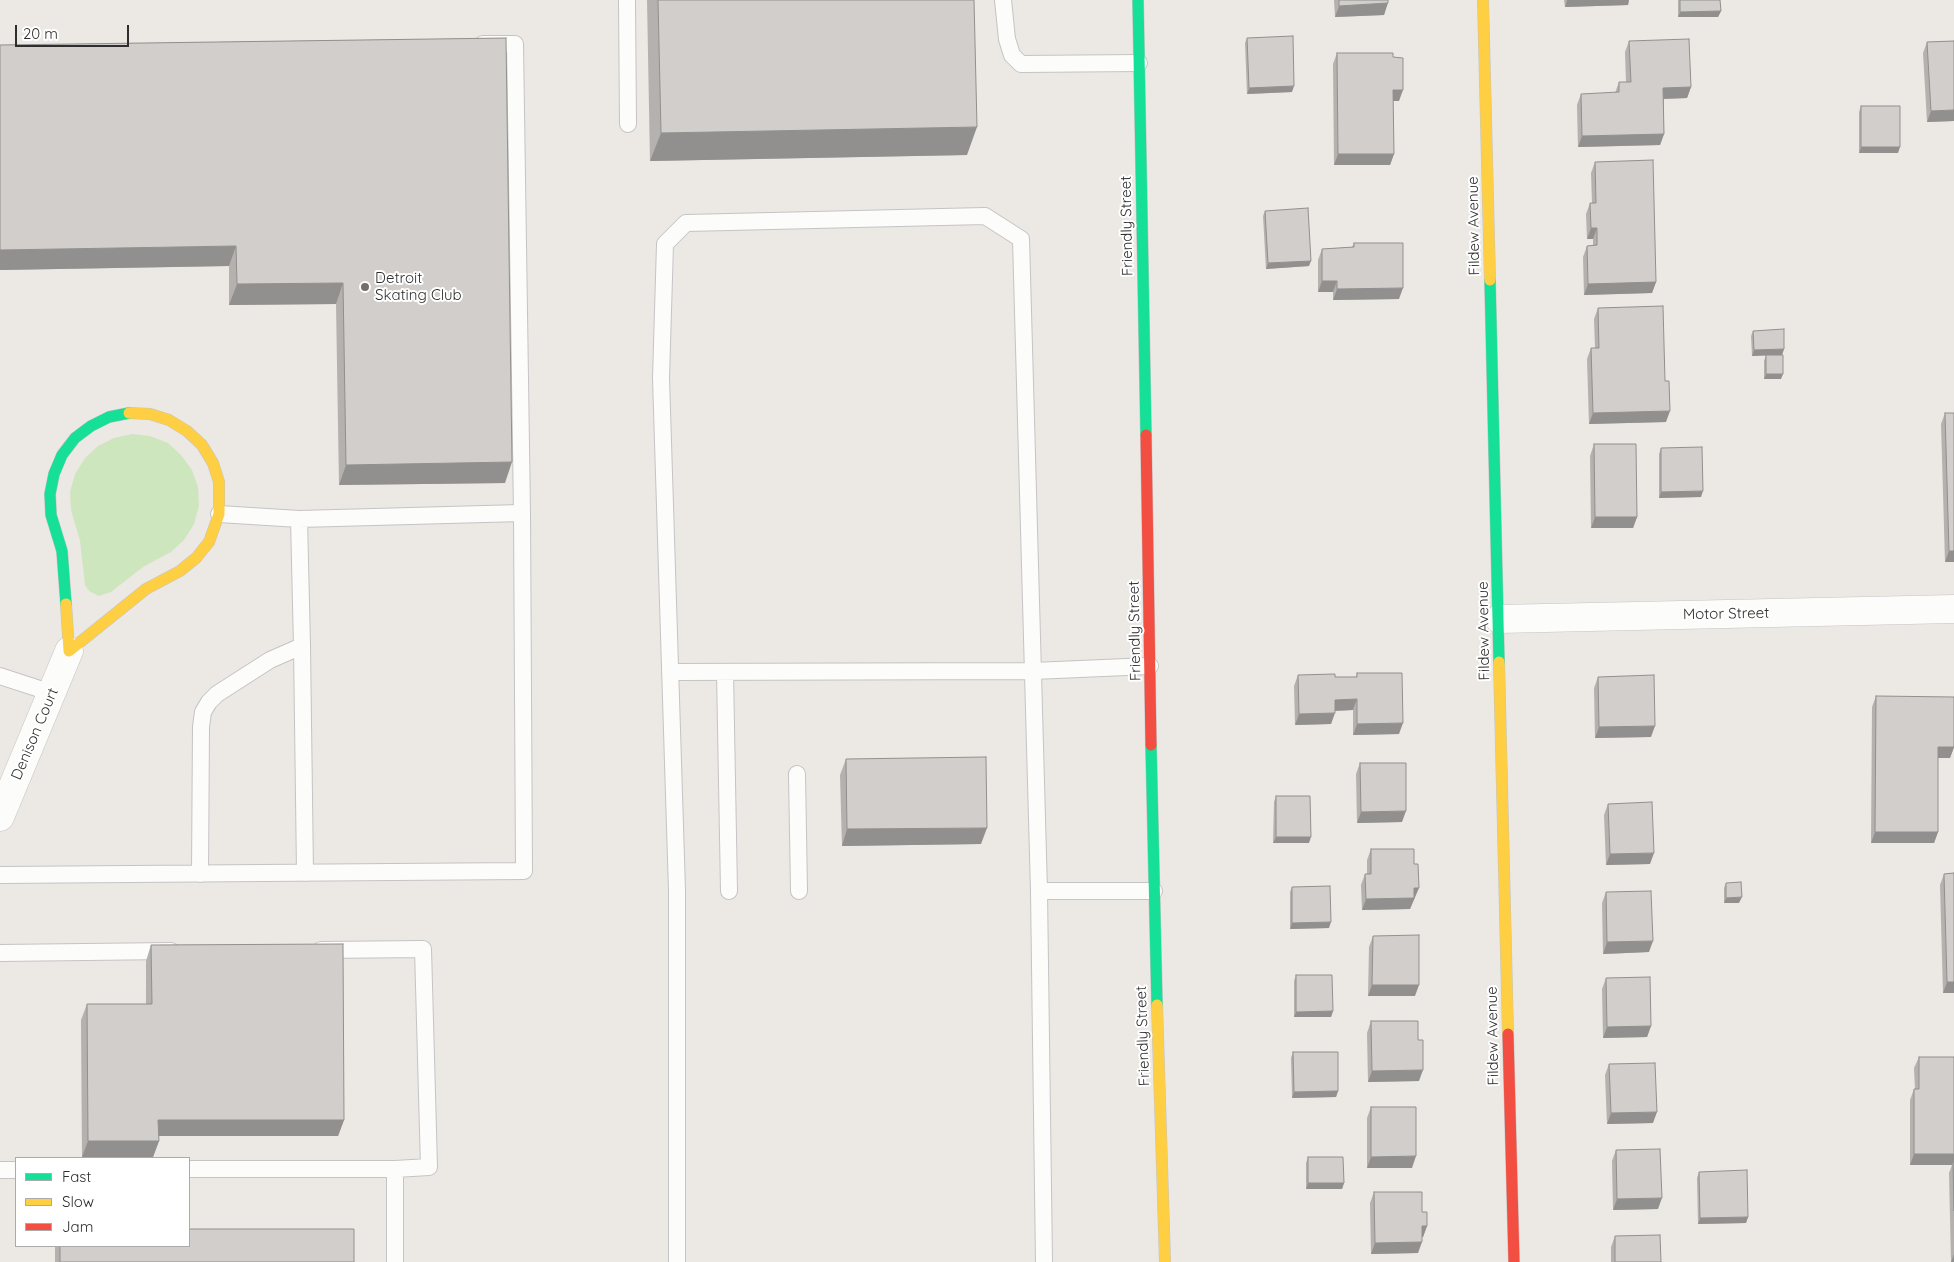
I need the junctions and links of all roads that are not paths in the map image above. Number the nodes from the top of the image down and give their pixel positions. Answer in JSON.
{"nodes":[{"id":1,"x":627,"y":0,"type":"edge"},
{"id":2,"x":1003,"y":0,"type":"edge"},
{"id":3,"x":1138,"y":0,"type":"edge"},
{"id":4,"x":1483,"y":0,"type":"edge"},
{"id":5,"x":467,"y":44,"type":"edge"},
{"id":6,"x":1139,"y":63,"type":"junction"},
{"id":7,"x":628,"y":124,"type":"dead end"},
{"id":8,"x":522,"y":513,"type":"junction"},
{"id":9,"x":219,"y":514,"type":"junction"},
{"id":10,"x":299,"y":519,"type":"junction"},
{"id":11,"x":1954,"y":609,"type":"edge"},
{"id":12,"x":1499,"y":619,"type":"junction"},
{"id":13,"x":302,"y":646,"type":"junction"},
{"id":14,"x":69,"y":651,"type":"junction"},
{"id":15,"x":1150,"y":666,"type":"junction"},
{"id":16,"x":1033,"y":670,"type":"junction"},
{"id":17,"x":670,"y":672,"type":"junction"},
{"id":18,"x":725,"y":672,"type":"junction"},
{"id":19,"x":0,"y":676,"type":"edge"},
{"id":20,"x":52,"y":693,"type":"junction"},
{"id":21,"x":797,"y":774,"type":"dead end"},
{"id":22,"x":1,"y":812,"type":"edge"},
{"id":23,"x":305,"y":873,"type":"junction"},
{"id":24,"x":200,"y":874,"type":"junction"},
{"id":25,"x":0,"y":875,"type":"edge"},
{"id":26,"x":730,"y":891,"type":"dead end"},
{"id":27,"x":799,"y":891,"type":"dead end"},
{"id":28,"x":1039,"y":891,"type":"junction"},
{"id":29,"x":1154,"y":891,"type":"junction"},
{"id":30,"x":305,"y":950,"type":"edge"},
{"id":31,"x":187,"y":951,"type":"edge"},
{"id":32,"x":0,"y":953,"type":"edge"},
{"id":33,"x":190,"y":1169,"type":"edge"},
{"id":34,"x":395,"y":1169,"type":"junction"},
{"id":35,"x":0,"y":1170,"type":"edge"},
{"id":36,"x":15,"y":1170,"type":"edge"},
{"id":37,"x":394,"y":1262,"type":"edge"},
{"id":38,"x":677,"y":1262,"type":"edge"},
{"id":39,"x":1044,"y":1262,"type":"edge"},
{"id":40,"x":1165,"y":1262,"type":"edge"},
{"id":41,"x":1514,"y":1262,"type":"edge"}],
"edges":[{"from":1,"to":7,"type":"lane"},
{"from":2,"to":6,"type":"lane"},
{"from":3,"to":6,"type":"street","name":"Friendly Street"},
{"from":4,"to":12,"type":"street","name":"Fildew Avenue"},
{"from":5,"to":8,"type":"lane"},
{"from":6,"to":15,"type":"street","name":"Friendly Street"},
{"from":8,"to":10,"type":"lane"},
{"from":8,"to":23,"type":"lane"},
{"from":9,"to":10,"type":"lane"},
{"from":9,"to":14,"type":"street","name":"Denison Court"},
{"from":9,"to":14,"type":"street","name":"Denison Court"},
{"from":10,"to":13,"type":"lane"},
{"from":11,"to":12,"type":"street","name":"Motor Street"},
{"from":12,"to":41,"type":"street","name":"Fildew Avenue"},
{"from":13,"to":23,"type":"lane"},
{"from":13,"to":24,"type":"lane"},
{"from":14,"to":20,"type":"street","name":"Denison Court"},
{"from":15,"to":16,"type":"lane"},
{"from":15,"to":29,"type":"street","name":"Friendly Street"},
{"from":16,"to":17,"type":"lane"},
{"from":16,"to":18,"type":"lane"},
{"from":16,"to":28,"type":"lane"},
{"from":17,"to":18,"type":"lane"},
{"from":17,"to":38,"type":"lane"},
{"from":18,"to":26,"type":"lane"},
{"from":19,"to":20,"type":"lane"},
{"from":20,"to":22,"type":"street","name":"Denison Court"},
{"from":21,"to":27,"type":"lane"},
{"from":23,"to":24,"type":"lane"},
{"from":24,"to":25,"type":"lane"},
{"from":28,"to":29,"type":"lane"},
{"from":28,"to":39,"type":"lane"},
{"from":29,"to":40,"type":"street","name":"Friendly Street"},
{"from":30,"to":34,"type":"lane"},
{"from":31,"to":32,"type":"lane"},
{"from":33,"to":34,"type":"lane"},
{"from":34,"to":37,"type":"lane"},
{"from":35,"to":36,"type":"lane"}]}
